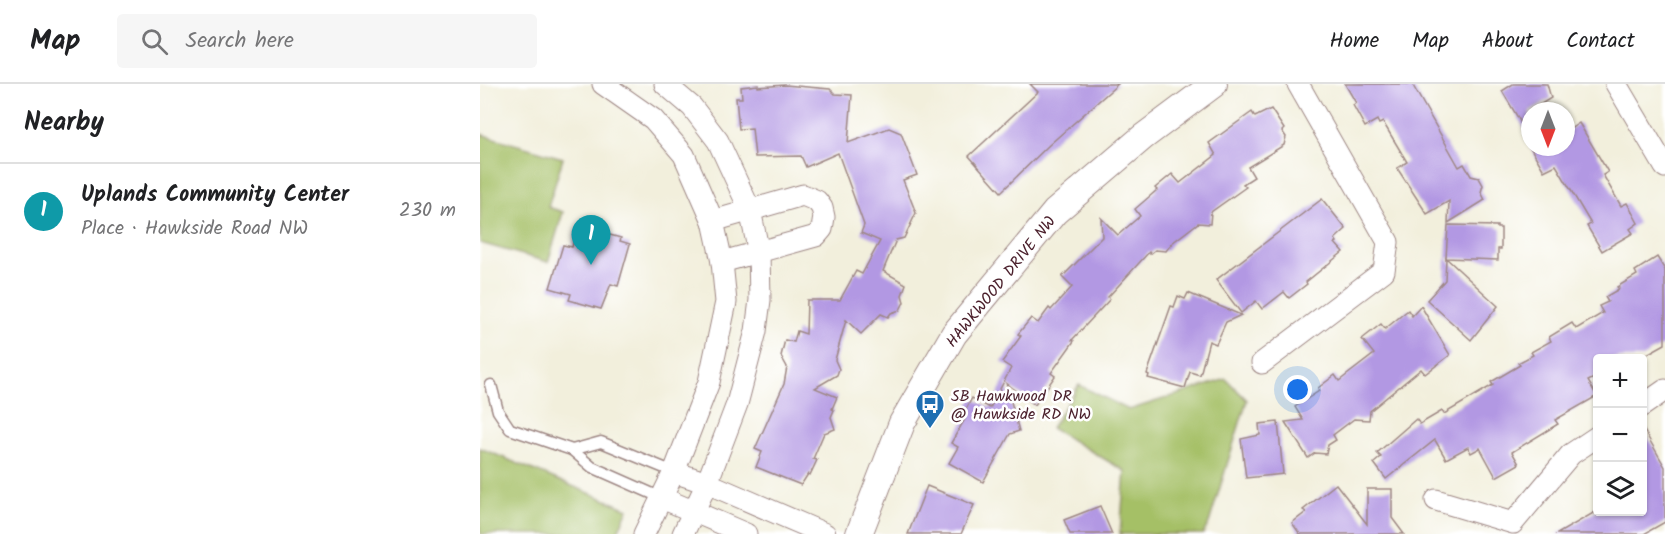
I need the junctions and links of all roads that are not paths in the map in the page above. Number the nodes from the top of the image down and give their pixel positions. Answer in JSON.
{"nodes":[{"id":1,"x":603,"y":84,"type":"edge"},
{"id":2,"x":665,"y":84,"type":"edge"},
{"id":3,"x":1214,"y":84,"type":"edge"},
{"id":4,"x":1298,"y":84,"type":"edge"},
{"id":5,"x":1616,"y":84,"type":"edge"},
{"id":6,"x":1657,"y":135,"type":"edge"},
{"id":7,"x":1665,"y":167,"type":"edge"},
{"id":8,"x":750,"y":210,"type":"junction"},
{"id":9,"x":713,"y":221,"type":"junction"},
{"id":10,"x":759,"y":253,"type":"junction"},
{"id":11,"x":722,"y":262,"type":"junction"},
{"id":12,"x":1262,"y":363,"type":"dead end"},
{"id":13,"x":491,"y":385,"type":"dead end"},
{"id":14,"x":1665,"y":390,"type":"edge"},
{"id":15,"x":1647,"y":403,"type":"edge"},
{"id":16,"x":1593,"y":439,"type":"edge"},
{"id":17,"x":572,"y":450,"type":"junction"},
{"id":18,"x":674,"y":472,"type":"junction"},
{"id":19,"x":706,"y":483,"type":"junction"},
{"id":20,"x":662,"y":498,"type":"junction"},
{"id":21,"x":1436,"y":500,"type":"dead end"},
{"id":22,"x":695,"y":511,"type":"junction"},
{"id":23,"x":644,"y":534,"type":"edge"},
{"id":24,"x":683,"y":534,"type":"edge"},
{"id":25,"x":746,"y":534,"type":"edge"},
{"id":26,"x":825,"y":534,"type":"edge"},
{"id":27,"x":859,"y":534,"type":"edge"}],
"edges":[{"from":1,"to":9,"type":"street"},
{"from":2,"to":8,"type":"street"},
{"from":3,"to":27,"type":"street","name":"HAWKWOOD DRIVE NW"},
{"from":4,"to":12,"type":"street"},
{"from":5,"to":6,"type":"street"},
{"from":6,"to":7,"type":"street"},
{"from":8,"to":9,"type":"street"},
{"from":8,"to":10,"type":"street"},
{"from":8,"to":10,"type":"street"},
{"from":9,"to":11,"type":"street"},
{"from":10,"to":11,"type":"street"},
{"from":10,"to":19,"type":"street"},
{"from":11,"to":18,"type":"street"},
{"from":13,"to":17,"type":"lane"},
{"from":14,"to":15,"type":"street"},
{"from":16,"to":21,"type":"street"},
{"from":17,"to":18,"type":"lane"},
{"from":17,"to":20,"type":"lane"},
{"from":18,"to":19,"type":"street"},
{"from":18,"to":20,"type":"street"},
{"from":19,"to":22,"type":"street"},
{"from":19,"to":26,"type":"street"},
{"from":20,"to":22,"type":"street"},
{"from":20,"to":23,"type":"street"},
{"from":22,"to":24,"type":"street"},
{"from":22,"to":25,"type":"street"}]}
